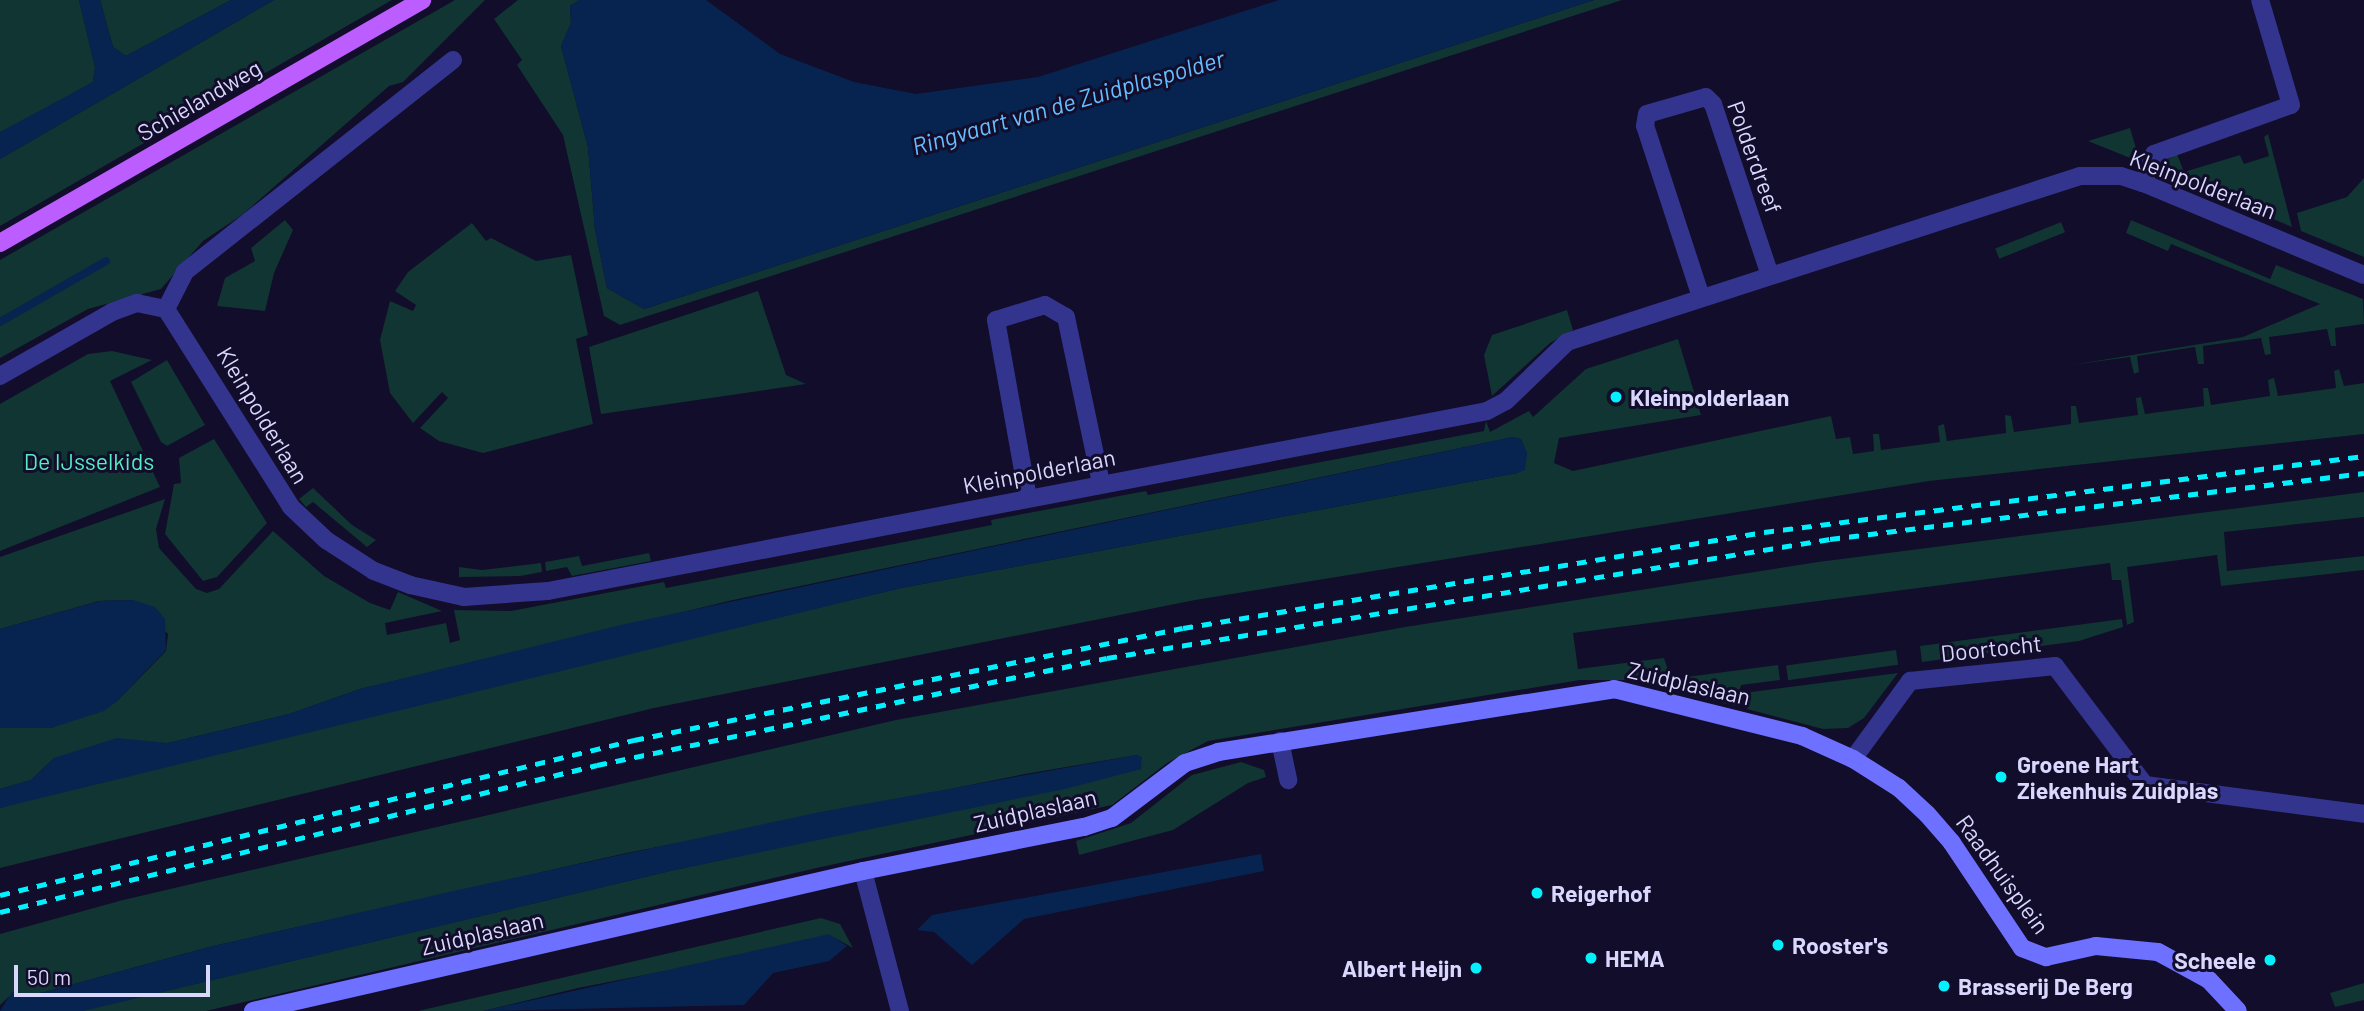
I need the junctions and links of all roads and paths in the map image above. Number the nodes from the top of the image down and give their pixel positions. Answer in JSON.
{"nodes":[{"id":1,"x":422,"y":0,"type":"edge"},
{"id":2,"x":2260,"y":0,"type":"edge"},
{"id":3,"x":453,"y":60,"type":"dead end"},
{"id":4,"x":2143,"y":183,"type":"junction"},
{"id":5,"x":0,"y":243,"type":"edge"},
{"id":6,"x":1770,"y":275,"type":"junction"},
{"id":7,"x":2364,"y":275,"type":"edge"},
{"id":8,"x":1701,"y":297,"type":"junction"},
{"id":9,"x":166,"y":309,"type":"junction"},
{"id":10,"x":0,"y":376,"type":"edge"},
{"id":11,"x":1101,"y":483,"type":"junction"},
{"id":12,"x":1028,"y":498,"type":"junction"},
{"id":13,"x":1280,"y":741,"type":"junction"},
{"id":14,"x":1853,"y":759,"type":"junction"},
{"id":15,"x":1288,"y":780,"type":"dead end"},
{"id":16,"x":2364,"y":814,"type":"edge"},
{"id":17,"x":863,"y":871,"type":"junction"},
{"id":18,"x":257,"y":1010,"type":"edge"},
{"id":19,"x":900,"y":1011,"type":"edge"},
{"id":20,"x":2238,"y":1011,"type":"edge"}],
"edges":[{"from":1,"to":5,"type":"main road","name":"Schielandweg"},
{"from":2,"to":4,"type":"street"},
{"from":3,"to":9,"type":"street"},
{"from":4,"to":6,"type":"street","name":"Kleinpolderlaan"},
{"from":4,"to":7,"type":"street","name":"Kleinpolderlaan"},
{"from":6,"to":8,"type":"street","name":"Kleinpolderlaan"},
{"from":6,"to":8,"type":"street","name":"Polderdreef"},
{"from":8,"to":11,"type":"street","name":"Kleinpolderlaan"},
{"from":9,"to":10,"type":"street"},
{"from":9,"to":12,"type":"street","name":"Kleinpolderlaan"},
{"from":11,"to":12,"type":"street","name":"Kleinpolderlaan"},
{"from":11,"to":12,"type":"street"},
{"from":13,"to":14,"type":"street","name":"Zuidplaslaan"},
{"from":13,"to":15,"type":"street"},
{"from":13,"to":17,"type":"street","name":"Zuidplaslaan"},
{"from":14,"to":16,"type":"street","name":"Doortocht"},
{"from":14,"to":20,"type":"street","name":"Raadhuisplein"},
{"from":17,"to":18,"type":"street","name":"Zuidplaslaan"},
{"from":17,"to":19,"type":"street"}]}
